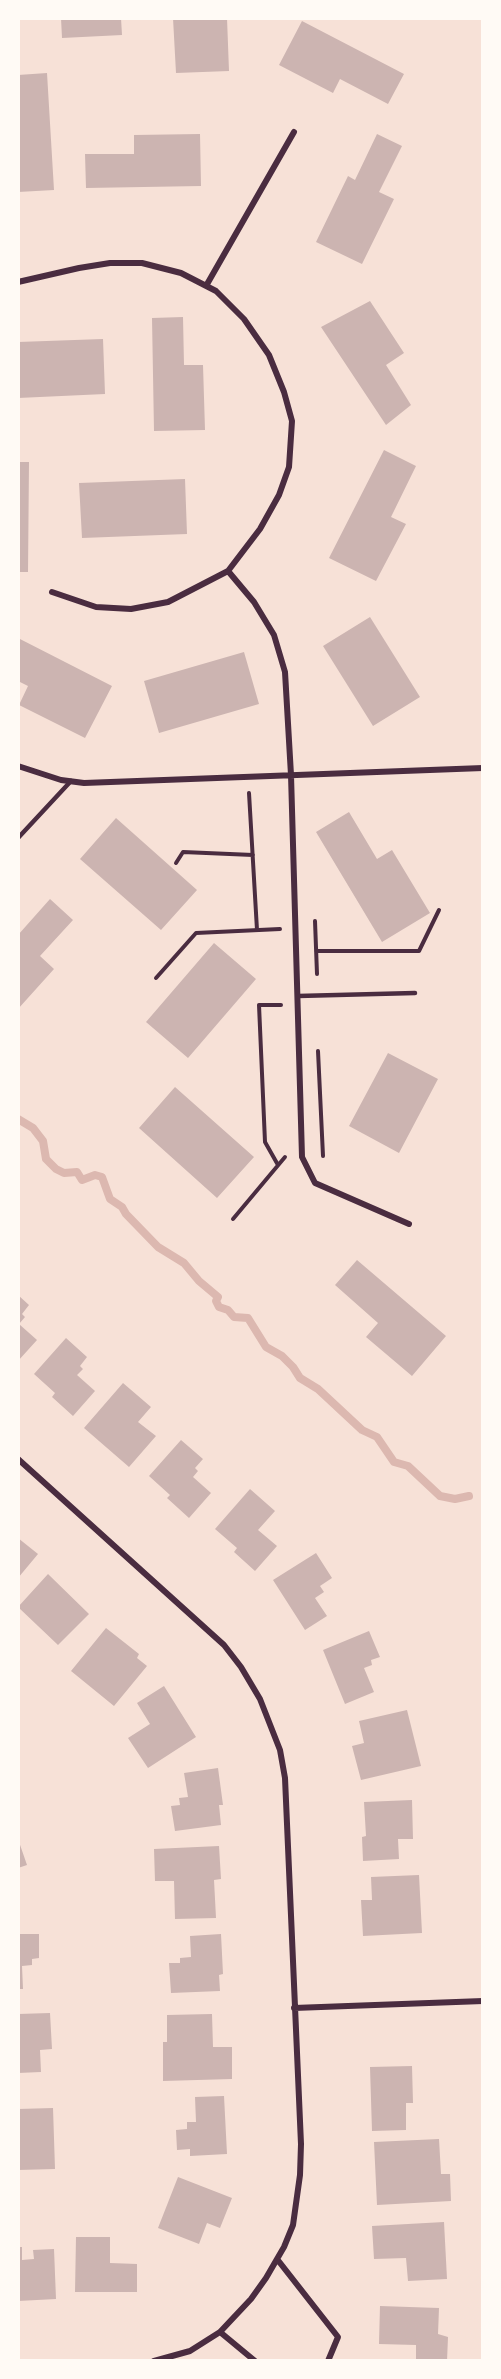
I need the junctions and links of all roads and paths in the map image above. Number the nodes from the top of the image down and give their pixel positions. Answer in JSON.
{"nodes":[{"id":1,"x":294,"y":132,"type":"dead end"},
{"id":2,"x":18,"y":282,"type":"edge"},
{"id":3,"x":206,"y":286,"type":"junction"},
{"id":4,"x":228,"y":572,"type":"junction"},
{"id":5,"x":52,"y":592,"type":"dead end"},
{"id":6,"x":18,"y":766,"type":"edge"},
{"id":7,"x":483,"y":768,"type":"edge"},
{"id":8,"x":291,"y":775,"type":"junction"},
{"id":9,"x":71,"y":781,"type":"junction"},
{"id":10,"x":249,"y":792,"type":"dead end"},
{"id":11,"x":18,"y":838,"type":"edge"},
{"id":12,"x":253,"y":855,"type":"junction"},
{"id":13,"x":176,"y":863,"type":"dead end"},
{"id":14,"x":439,"y":910,"type":"dead end"},
{"id":15,"x":257,"y":930,"type":"junction"},
{"id":16,"x":283,"y":940,"type":"dead end"},
{"id":17,"x":316,"y":951,"type":"dead end"},
{"id":18,"x":156,"y":978,"type":"dead end"},
{"id":19,"x":415,"y":993,"type":"dead end"},
{"id":20,"x":298,"y":996,"type":"junction"},
{"id":21,"x":285,"y":1005,"type":"dead end"},
{"id":22,"x":318,"y":1041,"type":"dead end"},
{"id":23,"x":286,"y":1156,"type":"dead end"},
{"id":24,"x":323,"y":1156,"type":"dead end"},
{"id":25,"x":278,"y":1164,"type":"junction"},
{"id":26,"x":232,"y":1219,"type":"dead end"},
{"id":27,"x":409,"y":1224,"type":"dead end"},
{"id":28,"x":18,"y":1459,"type":"edge"},
{"id":29,"x":483,"y":2001,"type":"edge"},
{"id":30,"x":294,"y":2008,"type":"junction"},
{"id":31,"x":277,"y":2259,"type":"junction"},
{"id":32,"x":220,"y":2332,"type":"junction"},
{"id":33,"x":154,"y":2361,"type":"edge"},
{"id":34,"x":255,"y":2361,"type":"edge"},
{"id":35,"x":328,"y":2361,"type":"edge"}],
"edges":[{"from":1,"to":3,"type":"street"},
{"from":2,"to":3,"type":"street"},
{"from":3,"to":4,"type":"street"},
{"from":4,"to":5,"type":"street"},
{"from":4,"to":8,"type":"street"},
{"from":6,"to":9,"type":"street"},
{"from":7,"to":8,"type":"street"},
{"from":8,"to":9,"type":"street"},
{"from":8,"to":20,"type":"street"},
{"from":9,"to":11,"type":"lane"},
{"from":10,"to":12,"type":"path"},
{"from":12,"to":13,"type":"path"},
{"from":12,"to":15,"type":"path"},
{"from":14,"to":17,"type":"path"},
{"from":15,"to":16,"type":"path"},
{"from":15,"to":18,"type":"path"},
{"from":19,"to":20,"type":"lane"},
{"from":20,"to":27,"type":"street"},
{"from":21,"to":25,"type":"path"},
{"from":22,"to":24,"type":"path"},
{"from":23,"to":25,"type":"path"},
{"from":25,"to":26,"type":"path"},
{"from":28,"to":30,"type":"street"},
{"from":29,"to":30,"type":"street"},
{"from":30,"to":31,"type":"street"},
{"from":31,"to":32,"type":"street"},
{"from":31,"to":35,"type":"street"},
{"from":32,"to":33,"type":"street"},
{"from":32,"to":34,"type":"street"}]}
